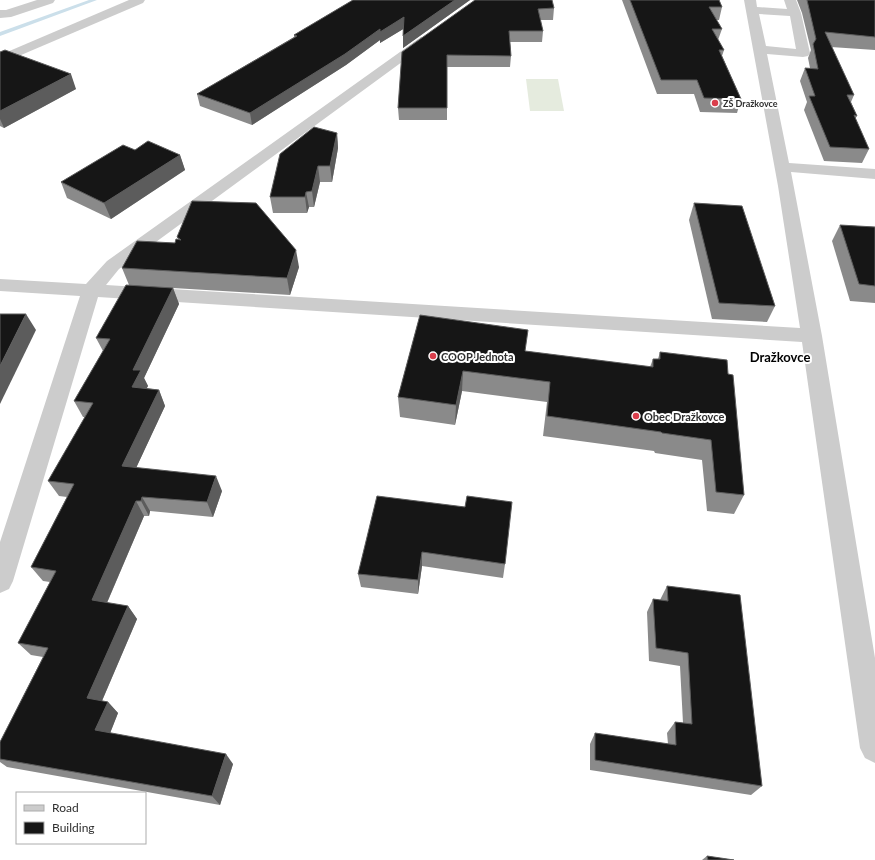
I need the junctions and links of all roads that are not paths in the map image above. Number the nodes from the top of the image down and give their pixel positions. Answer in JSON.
{"nodes":[{"id":1,"x":49,"y":0,"type":"edge"},
{"id":2,"x":139,"y":0,"type":"edge"},
{"id":3,"x":790,"y":0,"type":"edge"},
{"id":4,"x":751,"y":5,"type":"edge"},
{"id":5,"x":795,"y":13,"type":"junction"},
{"id":6,"x":0,"y":14,"type":"edge"},
{"id":7,"x":442,"y":28,"type":"edge"},
{"id":8,"x":761,"y":50,"type":"junction"},
{"id":9,"x":0,"y":60,"type":"edge"},
{"id":10,"x":782,"y":167,"type":"junction"},
{"id":11,"x":875,"y":174,"type":"edge"},
{"id":12,"x":0,"y":285,"type":"edge"},
{"id":13,"x":91,"y":291,"type":"junction"},
{"id":14,"x":812,"y":336,"type":"junction"},
{"id":15,"x":0,"y":580,"type":"edge"},
{"id":16,"x":875,"y":748,"type":"edge"}],
"edges":[{"from":1,"to":6,"type":"street"},
{"from":2,"to":9,"type":"street"},
{"from":3,"to":5,"type":"street"},
{"from":4,"to":5,"type":"street"},
{"from":4,"to":8,"type":"street"},
{"from":5,"to":8,"type":"street"},
{"from":7,"to":13,"type":"street"},
{"from":8,"to":10,"type":"street"},
{"from":10,"to":11,"type":"street"},
{"from":10,"to":14,"type":"street"},
{"from":12,"to":13,"type":"street"},
{"from":13,"to":14,"type":"street"},
{"from":13,"to":15,"type":"street"},
{"from":14,"to":16,"type":"street"}]}
